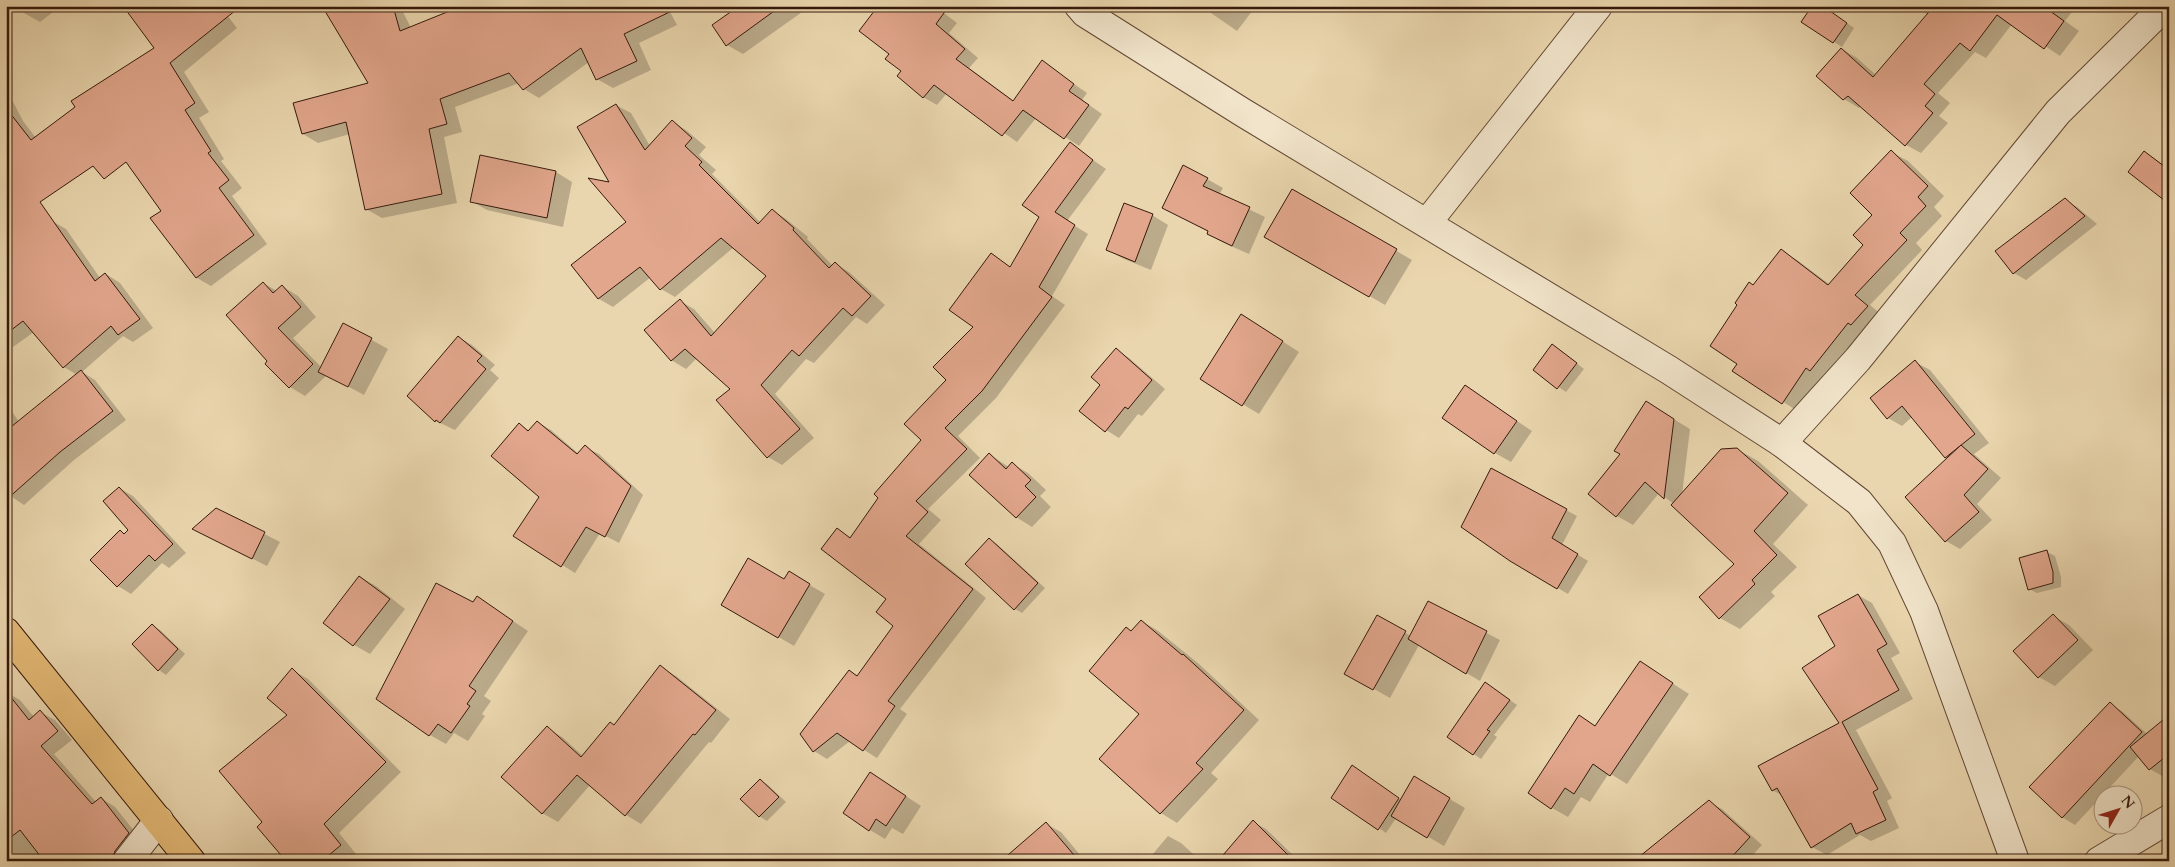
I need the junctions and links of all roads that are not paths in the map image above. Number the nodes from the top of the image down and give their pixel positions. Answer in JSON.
{"nodes":[{"id":1,"x":1079,"y":6,"type":"edge"},
{"id":2,"x":1598,"y":6,"type":"edge"},
{"id":3,"x":2165,"y":6,"type":"edge"},
{"id":4,"x":1427,"y":223,"type":"junction"},
{"id":5,"x":1782,"y":443,"type":"junction"},
{"id":6,"x":6,"y":632,"type":"edge"},
{"id":7,"x":2169,"y":819,"type":"edge"},
{"id":8,"x":159,"y":820,"type":"junction"},
{"id":9,"x":128,"y":861,"type":"edge"},
{"id":10,"x":191,"y":861,"type":"edge"},
{"id":11,"x":2016,"y":861,"type":"edge"},
{"id":12,"x":2099,"y":861,"type":"edge"}],
"edges":[{"from":1,"to":4,"type":"street"},
{"from":2,"to":4,"type":"street"},
{"from":3,"to":5,"type":"street"},
{"from":4,"to":5,"type":"street"},
{"from":5,"to":11,"type":"street"},
{"from":6,"to":8,"type":"main road"},
{"from":7,"to":12,"type":"street"},
{"from":8,"to":9,"type":"street"},
{"from":8,"to":10,"type":"main road"}]}
